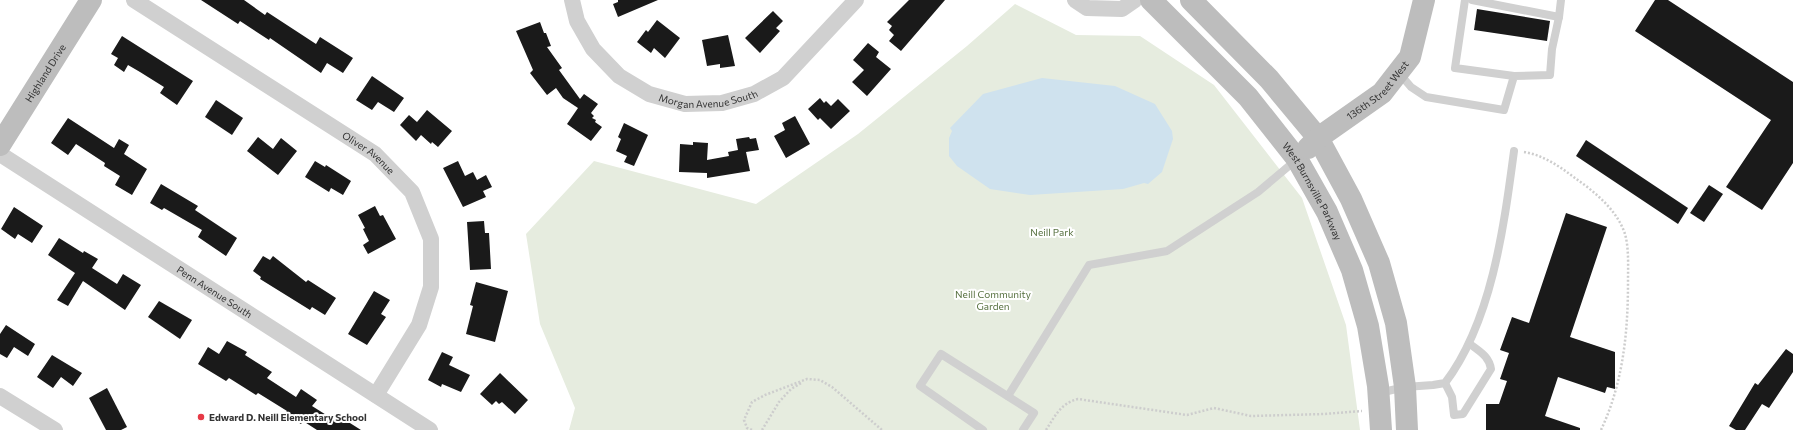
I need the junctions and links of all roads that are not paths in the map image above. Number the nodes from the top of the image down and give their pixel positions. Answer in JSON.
{"nodes":[{"id":1,"x":91,"y":0,"type":"edge"},
{"id":2,"x":134,"y":0,"type":"edge"},
{"id":3,"x":572,"y":0,"type":"edge"},
{"id":4,"x":1076,"y":0,"type":"edge"},
{"id":5,"x":1135,"y":0,"type":"edge"},
{"id":6,"x":1151,"y":0,"type":"edge"},
{"id":7,"x":1191,"y":0,"type":"edge"},
{"id":8,"x":1424,"y":0,"type":"edge"},
{"id":9,"x":1465,"y":0,"type":"edge"},
{"id":10,"x":1472,"y":0,"type":"edge"},
{"id":11,"x":1561,"y":0,"type":"edge"},
{"id":12,"x":849,"y":2,"type":"edge"},
{"id":13,"x":1559,"y":17,"type":"junction"},
{"id":14,"x":1398,"y":72,"type":"junction"},
{"id":15,"x":1514,"y":76,"type":"junction"},
{"id":16,"x":1318,"y":138,"type":"junction"},
{"id":17,"x":0,"y":145,"type":"edge"},
{"id":18,"x":1514,"y":151,"type":"road end"},
{"id":19,"x":0,"y":154,"type":"edge"},
{"id":20,"x":1297,"y":159,"type":"junction"},
{"id":21,"x":1470,"y":344,"type":"junction"},
{"id":22,"x":1445,"y":383,"type":"junction"},
{"id":23,"x":1405,"y":387,"type":"junction"},
{"id":24,"x":1378,"y":393,"type":"junction"},
{"id":25,"x":376,"y":395,"type":"junction"},
{"id":26,"x":0,"y":396,"type":"edge"},
{"id":27,"x":1008,"y":396,"type":"junction"},
{"id":28,"x":55,"y":430,"type":"edge"},
{"id":29,"x":430,"y":430,"type":"edge"},
{"id":30,"x":983,"y":430,"type":"edge"},
{"id":31,"x":1023,"y":430,"type":"edge"},
{"id":32,"x":1381,"y":430,"type":"edge"},
{"id":33,"x":1407,"y":430,"type":"edge"}],
"edges":[{"from":1,"to":17,"type":"street","name":"Highland Drive"},
{"from":2,"to":25,"type":"street","name":"Oliver Avenue"},
{"from":3,"to":12,"type":"street","name":"Morgan Avenue South"},
{"from":4,"to":5,"type":"street"},
{"from":6,"to":20,"type":"street","name":"West Burnsville Parkway"},
{"from":7,"to":16,"type":"street"},
{"from":8,"to":14,"type":"street","name":"136th Street West"},
{"from":9,"to":15,"type":"lane"},
{"from":10,"to":13,"type":"lane"},
{"from":11,"to":13,"type":"lane"},
{"from":13,"to":15,"type":"lane"},
{"from":14,"to":15,"type":"lane"},
{"from":14,"to":16,"type":"street","name":"136th Street West"},
{"from":16,"to":20,"type":"street","name":"136th Street West"},
{"from":16,"to":23,"type":"street"},
{"from":18,"to":21,"type":"lane"},
{"from":19,"to":25,"type":"street","name":"Penn Avenue South"},
{"from":20,"to":24,"type":"street","name":"West Burnsville Parkway"},
{"from":20,"to":27,"type":"lane"},
{"from":21,"to":22,"type":"lane"},
{"from":21,"to":22,"type":"lane"},
{"from":22,"to":23,"type":"lane"},
{"from":23,"to":24,"type":"lane"},
{"from":23,"to":33,"type":"street"},
{"from":24,"to":32,"type":"street","name":"West Burnsville Parkway"},
{"from":25,"to":29,"type":"street","name":"Penn Avenue South"},
{"from":26,"to":28,"type":"street"},
{"from":27,"to":30,"type":"lane"},
{"from":27,"to":31,"type":"lane"}]}
